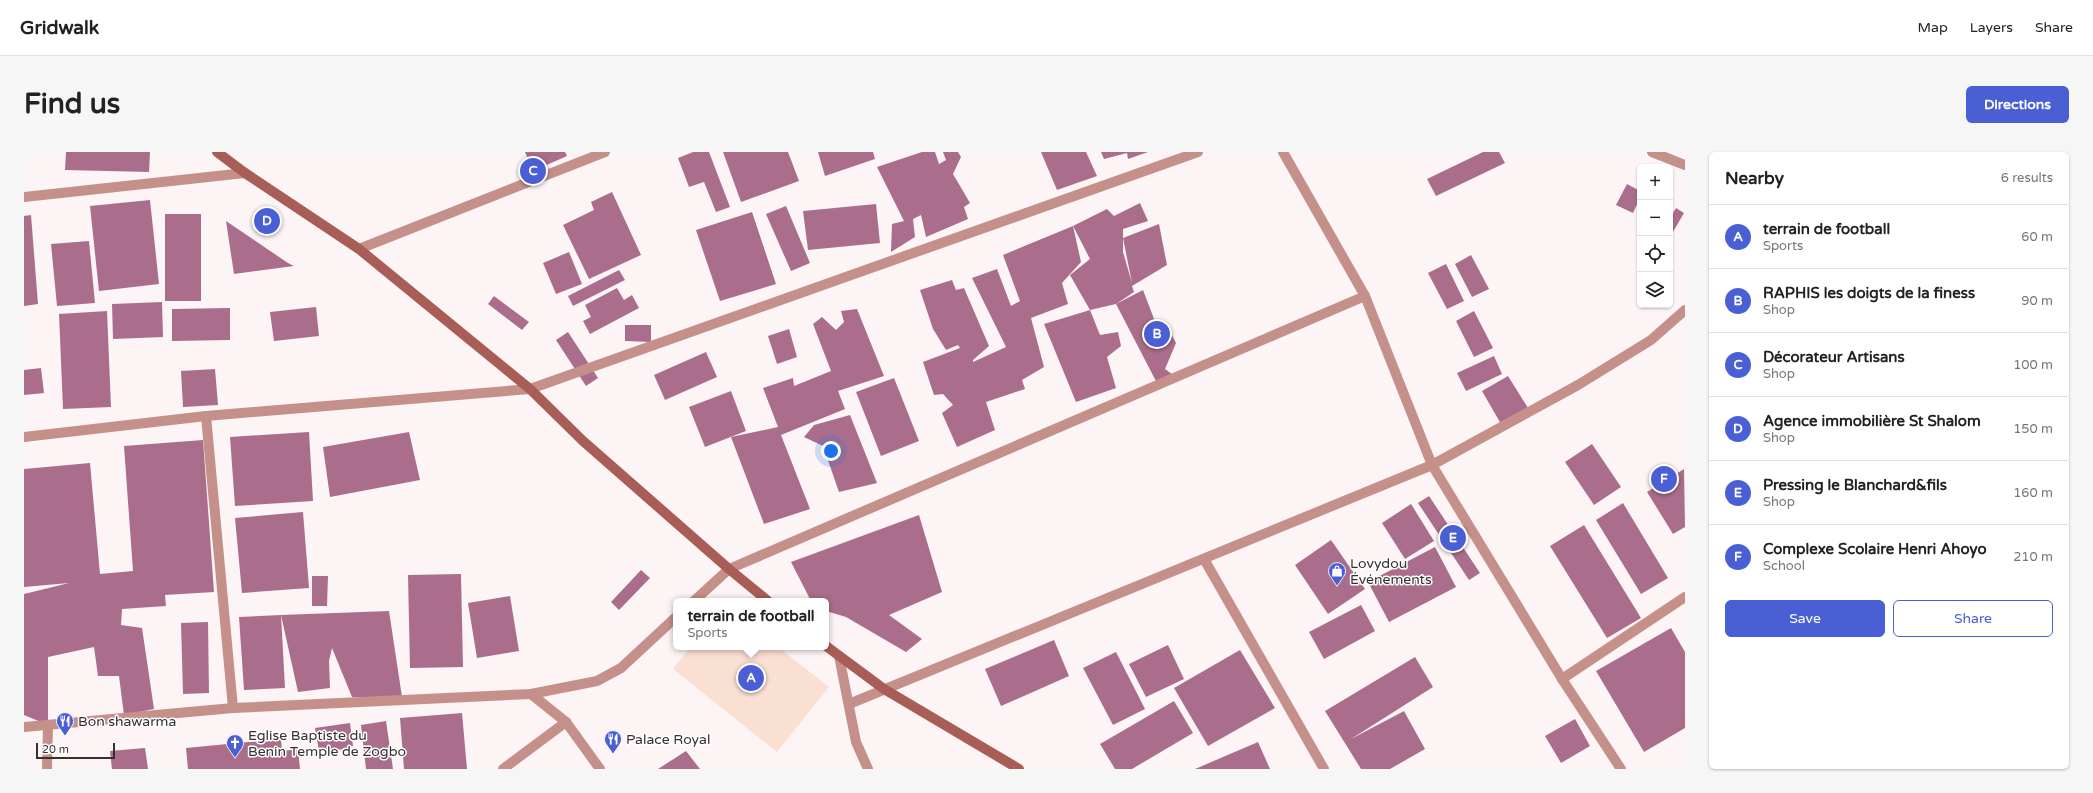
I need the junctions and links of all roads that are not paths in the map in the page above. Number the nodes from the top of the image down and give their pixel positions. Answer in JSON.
{"nodes":[{"id":1,"x":217,"y":152,"type":"edge"},
{"id":2,"x":605,"y":152,"type":"edge"},
{"id":3,"x":1198,"y":152,"type":"edge"},
{"id":4,"x":1283,"y":152,"type":"edge"},
{"id":5,"x":1652,"y":152,"type":"edge"},
{"id":6,"x":1685,"y":166,"type":"edge"},
{"id":7,"x":245,"y":173,"type":"junction"},
{"id":8,"x":24,"y":197,"type":"edge"},
{"id":9,"x":359,"y":249,"type":"junction"},
{"id":10,"x":1365,"y":296,"type":"junction"},
{"id":11,"x":1685,"y":310,"type":"edge"},
{"id":12,"x":530,"y":389,"type":"junction"},
{"id":13,"x":206,"y":416,"type":"junction"},
{"id":14,"x":24,"y":437,"type":"edge"},
{"id":15,"x":1432,"y":465,"type":"junction"},
{"id":16,"x":1204,"y":559,"type":"junction"},
{"id":17,"x":729,"y":569,"type":"junction"},
{"id":18,"x":1685,"y":597,"type":"edge"},
{"id":19,"x":697,"y":598,"type":"edge"},
{"id":20,"x":764,"y":598,"type":"edge"},
{"id":21,"x":673,"y":620,"type":"edge"},
{"id":22,"x":829,"y":648,"type":"edge"},
{"id":23,"x":839,"y":656,"type":"junction"},
{"id":24,"x":1562,"y":679,"type":"junction"},
{"id":25,"x":884,"y":689,"type":"junction"},
{"id":26,"x":531,"y":694,"type":"junction"},
{"id":27,"x":850,"y":704,"type":"junction"},
{"id":28,"x":233,"y":708,"type":"junction"},
{"id":29,"x":566,"y":722,"type":"junction"},
{"id":30,"x":48,"y":726,"type":"junction"},
{"id":31,"x":24,"y":727,"type":"edge"},
{"id":32,"x":47,"y":769,"type":"edge"},
{"id":33,"x":503,"y":769,"type":"edge"},
{"id":34,"x":600,"y":769,"type":"edge"},
{"id":35,"x":868,"y":769,"type":"edge"},
{"id":36,"x":1019,"y":769,"type":"edge"},
{"id":37,"x":1324,"y":769,"type":"edge"},
{"id":38,"x":1621,"y":769,"type":"edge"}],
"edges":[{"from":1,"to":7,"type":"street"},
{"from":2,"to":9,"type":"street"},
{"from":3,"to":12,"type":"street"},
{"from":4,"to":10,"type":"street"},
{"from":5,"to":6,"type":"street"},
{"from":7,"to":8,"type":"street"},
{"from":7,"to":9,"type":"street"},
{"from":9,"to":12,"type":"street"},
{"from":10,"to":15,"type":"street"},
{"from":10,"to":17,"type":"street"},
{"from":11,"to":15,"type":"street"},
{"from":12,"to":13,"type":"street"},
{"from":12,"to":17,"type":"street"},
{"from":13,"to":14,"type":"street"},
{"from":13,"to":28,"type":"street"},
{"from":15,"to":16,"type":"street"},
{"from":15,"to":24,"type":"street"},
{"from":16,"to":25,"type":"street"},
{"from":16,"to":37,"type":"street"},
{"from":17,"to":19,"type":"street"},
{"from":17,"to":20,"type":"street"},
{"from":18,"to":24,"type":"street"},
{"from":21,"to":26,"type":"street"},
{"from":22,"to":23,"type":"street"},
{"from":23,"to":25,"type":"street"},
{"from":23,"to":27,"type":"street"},
{"from":24,"to":38,"type":"street"},
{"from":25,"to":27,"type":"street"},
{"from":25,"to":36,"type":"street"},
{"from":26,"to":28,"type":"street"},
{"from":26,"to":29,"type":"street"},
{"from":27,"to":35,"type":"street"},
{"from":28,"to":30,"type":"street"},
{"from":29,"to":33,"type":"street"},
{"from":29,"to":34,"type":"street"},
{"from":30,"to":31,"type":"street"},
{"from":30,"to":32,"type":"street"}]}
